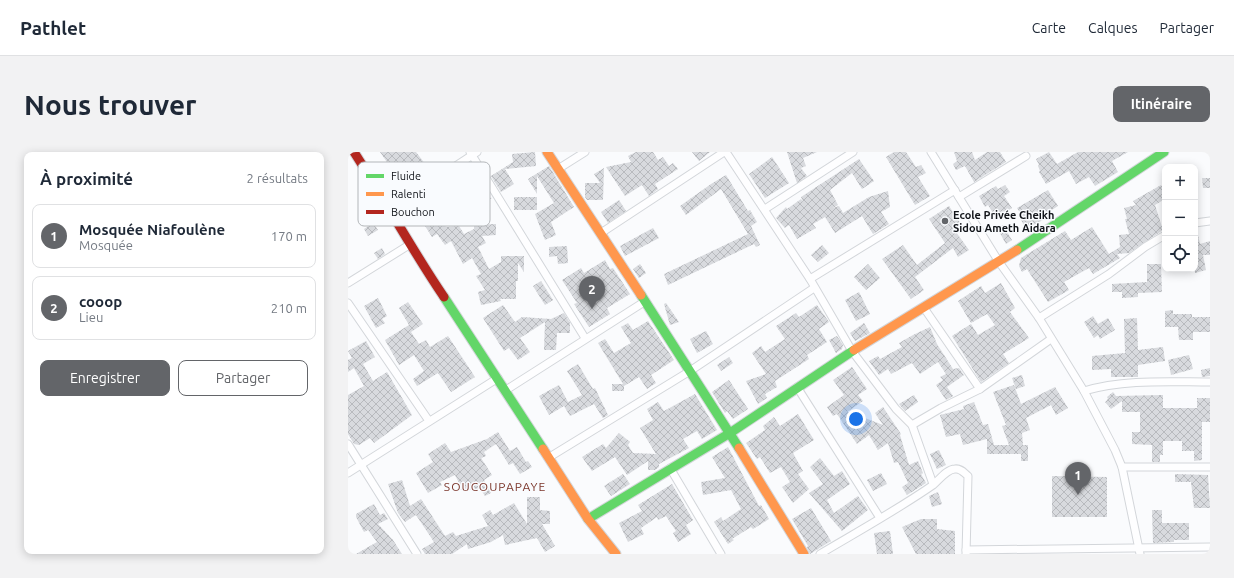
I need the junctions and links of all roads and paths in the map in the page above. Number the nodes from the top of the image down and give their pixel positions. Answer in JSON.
{"nodes":[{"id":1,"x":354,"y":152,"type":"edge"},
{"id":2,"x":547,"y":152,"type":"edge"},
{"id":3,"x":585,"y":152,"type":"edge"},
{"id":4,"x":725,"y":152,"type":"edge"},
{"id":5,"x":853,"y":152,"type":"edge"},
{"id":6,"x":931,"y":152,"type":"edge"},
{"id":7,"x":1164,"y":152,"type":"edge"},
{"id":8,"x":473,"y":153,"type":"edge"},
{"id":9,"x":1026,"y":156,"type":"dead end"},
{"id":10,"x":360,"y":162,"type":"edge"},
{"id":11,"x":460,"y":162,"type":"edge"},
{"id":12,"x":478,"y":162,"type":"edge"},
{"id":13,"x":558,"y":169,"type":"junction"},
{"id":14,"x":490,"y":181,"type":"edge"},
{"id":15,"x":955,"y":190,"type":"junction"},
{"id":16,"x":960,"y":197,"type":"junction"},
{"id":17,"x":765,"y":209,"type":"junction"},
{"id":18,"x":1210,"y":221,"type":"edge"},
{"id":19,"x":1198,"y":223,"type":"edge"},
{"id":20,"x":399,"y":226,"type":"edge"},
{"id":21,"x":601,"y":233,"type":"junction"},
{"id":22,"x":1163,"y":236,"type":"edge"},
{"id":23,"x":409,"y":245,"type":"junction"},
{"id":24,"x":999,"y":262,"type":"junction"},
{"id":25,"x":810,"y":279,"type":"junction"},
{"id":26,"x":348,"y":284,"type":"edge"},
{"id":27,"x":814,"y":288,"type":"junction"},
{"id":28,"x":644,"y":302,"type":"junction"},
{"id":29,"x":348,"y":303,"type":"edge"},
{"id":30,"x":924,"y":308,"type":"junction"},
{"id":31,"x":1038,"y":318,"type":"junction"},
{"id":32,"x":585,"y":338,"type":"junction"},
{"id":33,"x":1051,"y":339,"type":"junction"},
{"id":34,"x":852,"y":351,"type":"junction"},
{"id":35,"x":690,"y":371,"type":"junction"},
{"id":36,"x":498,"y":378,"type":"junction"},
{"id":37,"x":1210,"y":382,"type":"edge"},
{"id":38,"x":797,"y":387,"type":"junction"},
{"id":39,"x":980,"y":389,"type":"junction"},
{"id":40,"x":506,"y":390,"type":"junction"},
{"id":41,"x":1084,"y":391,"type":"junction"},
{"id":42,"x":429,"y":421,"type":"junction"},
{"id":43,"x":912,"y":425,"type":"junction"},
{"id":44,"x":730,"y":433,"type":"junction"},
{"id":45,"x":348,"y":444,"type":"edge"},
{"id":46,"x":548,"y":458,"type":"junction"},
{"id":47,"x":362,"y":464,"type":"junction"},
{"id":48,"x":1122,"y":466,"type":"junction"},
{"id":49,"x":1210,"y":467,"type":"edge"},
{"id":50,"x":670,"y":468,"type":"junction"},
{"id":51,"x":348,"y":473,"type":"edge"},
{"id":52,"x":933,"y":484,"type":"junction"},
{"id":53,"x":880,"y":518,"type":"junction"},
{"id":54,"x":588,"y":519,"type":"junction"},
{"id":55,"x":1210,"y":547,"type":"edge"},
{"id":56,"x":1140,"y":551,"type":"edge"},
{"id":57,"x":966,"y":552,"type":"edge"},
{"id":58,"x":1052,"y":552,"type":"edge"},
{"id":59,"x":413,"y":553,"type":"edge"},
{"id":60,"x":616,"y":554,"type":"edge"},
{"id":61,"x":721,"y":554,"type":"edge"},
{"id":62,"x":804,"y":554,"type":"edge"},
{"id":63,"x":820,"y":554,"type":"edge"}],
"edges":[{"from":1,"to":10,"type":"street"},
{"from":2,"to":13,"type":"street"},
{"from":3,"to":13,"type":"street"},
{"from":4,"to":17,"type":"street"},
{"from":4,"to":21,"type":"street"},
{"from":5,"to":17,"type":"street"},
{"from":6,"to":15,"type":"street"},
{"from":7,"to":24,"type":"street"},
{"from":8,"to":11,"type":"street"},
{"from":8,"to":12,"type":"street"},
{"from":9,"to":16,"type":"street"},
{"from":13,"to":21,"type":"street"},
{"from":14,"to":32,"type":"street"},
{"from":15,"to":16,"type":"street"},
{"from":15,"to":25,"type":"street"},
{"from":16,"to":24,"type":"street"},
{"from":17,"to":25,"type":"street"},
{"from":18,"to":19,"type":"street"},
{"from":20,"to":23,"type":"street"},
{"from":21,"to":28,"type":"street"},
{"from":22,"to":31,"type":"street"},
{"from":23,"to":26,"type":"street"},
{"from":23,"to":36,"type":"street"},
{"from":24,"to":30,"type":"street"},
{"from":24,"to":31,"type":"street"},
{"from":25,"to":27,"type":"street"},
{"from":27,"to":34,"type":"street"},
{"from":27,"to":35,"type":"street"},
{"from":28,"to":32,"type":"street"},
{"from":28,"to":35,"type":"street"},
{"from":29,"to":42,"type":"street"},
{"from":30,"to":34,"type":"street"},
{"from":30,"to":39,"type":"street"},
{"from":31,"to":33,"type":"street"},
{"from":32,"to":40,"type":"street"},
{"from":33,"to":39,"type":"street"},
{"from":33,"to":41,"type":"street"},
{"from":34,"to":38,"type":"street"},
{"from":34,"to":43,"type":"street"},
{"from":35,"to":44,"type":"street"},
{"from":35,"to":46,"type":"street"},
{"from":36,"to":40,"type":"street"},
{"from":36,"to":42,"type":"street"},
{"from":37,"to":41,"type":"street"},
{"from":38,"to":44,"type":"street"},
{"from":38,"to":53,"type":"street"},
{"from":39,"to":43,"type":"street"},
{"from":40,"to":46,"type":"street"},
{"from":41,"to":48,"type":"street"},
{"from":42,"to":47,"type":"street"},
{"from":43,"to":52,"type":"street"},
{"from":44,"to":50,"type":"street"},
{"from":44,"to":62,"type":"street"},
{"from":45,"to":47,"type":"street"},
{"from":46,"to":54,"type":"street"},
{"from":47,"to":51,"type":"street"},
{"from":47,"to":59,"type":"street"},
{"from":48,"to":49,"type":"street"},
{"from":48,"to":56,"type":"street"},
{"from":50,"to":54,"type":"street"},
{"from":50,"to":61,"type":"street"},
{"from":52,"to":53,"type":"street"},
{"from":52,"to":57,"type":"street"},
{"from":53,"to":63,"type":"street"},
{"from":54,"to":60,"type":"street"},
{"from":55,"to":56,"type":"street"},
{"from":56,"to":58,"type":"street"},
{"from":57,"to":58,"type":"street"}]}
